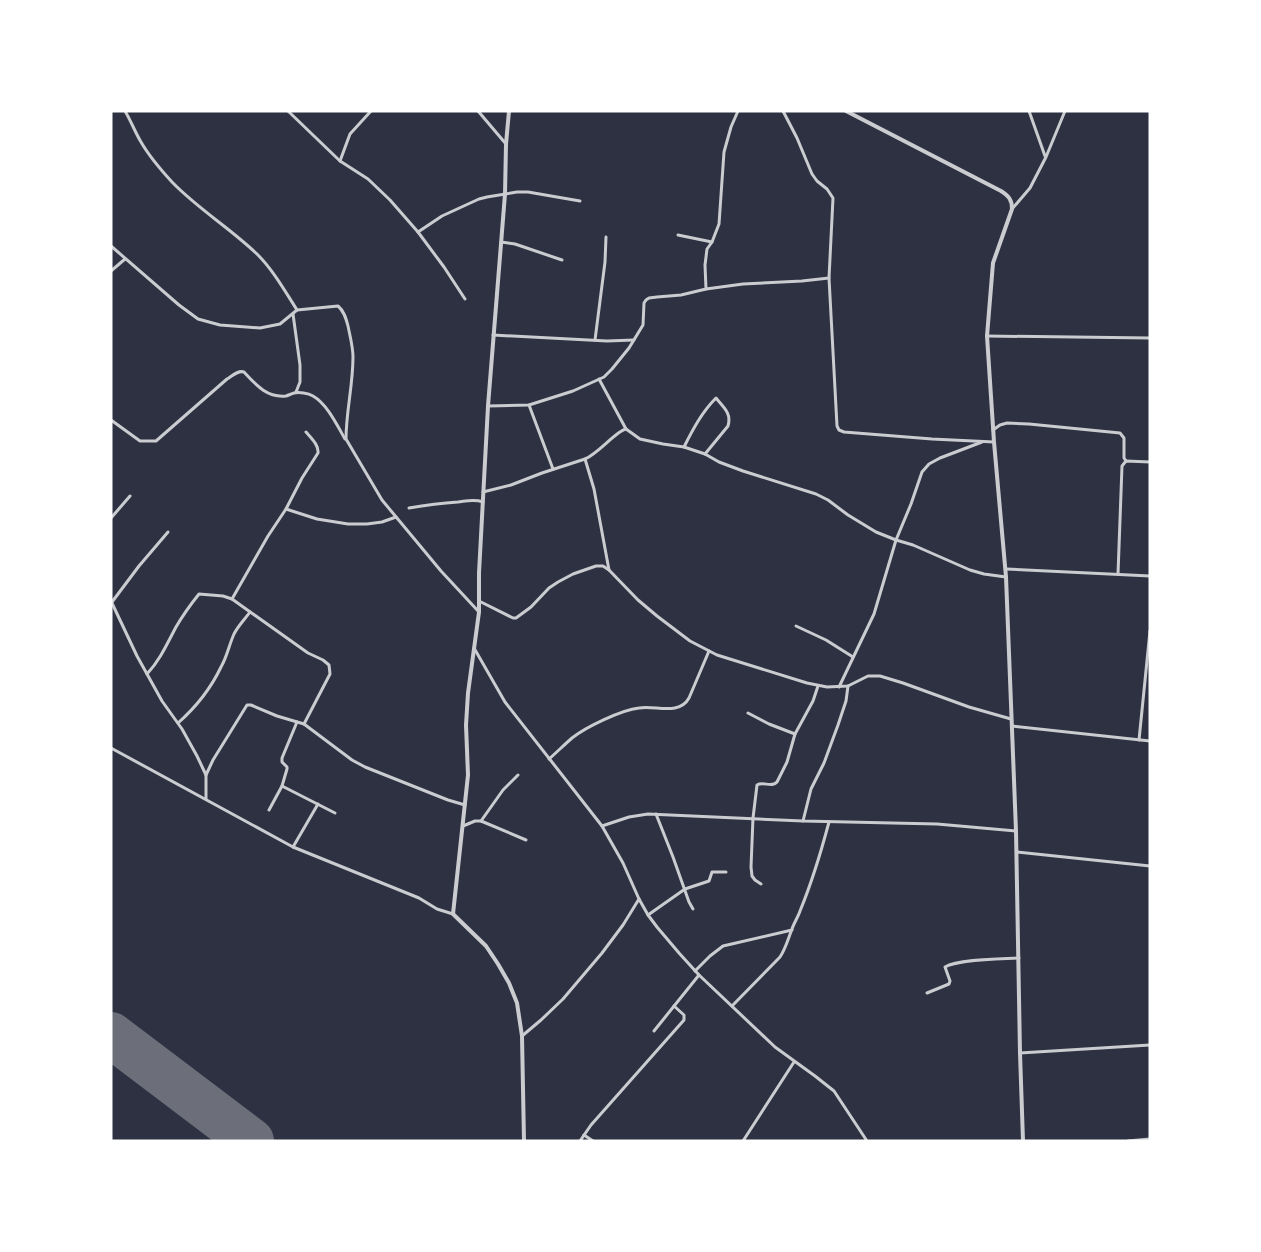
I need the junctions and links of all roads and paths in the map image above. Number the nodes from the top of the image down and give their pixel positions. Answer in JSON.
{"nodes":[{"id":1,"x":126,"y":111,"type":"edge"},
{"id":2,"x":288,"y":111,"type":"edge"},
{"id":3,"x":371,"y":111,"type":"edge"},
{"id":4,"x":478,"y":111,"type":"edge"},
{"id":5,"x":509,"y":111,"type":"edge"},
{"id":6,"x":738,"y":111,"type":"edge"},
{"id":7,"x":783,"y":111,"type":"edge"},
{"id":8,"x":846,"y":111,"type":"edge"},
{"id":9,"x":1029,"y":111,"type":"edge"},
{"id":10,"x":1065,"y":111,"type":"edge"},
{"id":11,"x":506,"y":144,"type":"junction"},
{"id":12,"x":1046,"y":157,"type":"junction"},
{"id":13,"x":340,"y":161,"type":"junction"},
{"id":14,"x":505,"y":194,"type":"junction"},
{"id":15,"x":580,"y":201,"type":"dead end"},
{"id":16,"x":1012,"y":209,"type":"junction"},
{"id":17,"x":418,"y":232,"type":"junction"},
{"id":18,"x":678,"y":235,"type":"dead end"},
{"id":19,"x":606,"y":237,"type":"dead end"},
{"id":20,"x":500,"y":242,"type":"junction"},
{"id":21,"x":712,"y":242,"type":"junction"},
{"id":22,"x":111,"y":246,"type":"edge"},
{"id":23,"x":126,"y":258,"type":"junction"},
{"id":24,"x":562,"y":260,"type":"dead end"},
{"id":25,"x":111,"y":271,"type":"edge"},
{"id":26,"x":829,"y":278,"type":"junction"},
{"id":27,"x":706,"y":290,"type":"junction"},
{"id":28,"x":465,"y":299,"type":"dead end"},
{"id":29,"x":297,"y":310,"type":"junction"},
{"id":30,"x":293,"y":313,"type":"junction"},
{"id":31,"x":493,"y":335,"type":"junction"},
{"id":32,"x":987,"y":336,"type":"junction"},
{"id":33,"x":1150,"y":338,"type":"edge"},
{"id":34,"x":595,"y":340,"type":"junction"},
{"id":35,"x":634,"y":340,"type":"junction"},
{"id":36,"x":599,"y":379,"type":"junction"},
{"id":37,"x":296,"y":392,"type":"junction"},
{"id":38,"x":529,"y":405,"type":"junction"},
{"id":39,"x":488,"y":406,"type":"junction"},
{"id":40,"x":111,"y":420,"type":"edge"},
{"id":41,"x":626,"y":429,"type":"junction"},
{"id":42,"x":993,"y":430,"type":"junction"},
{"id":43,"x":306,"y":432,"type":"dead end"},
{"id":44,"x":346,"y":439,"type":"junction"},
{"id":45,"x":984,"y":442,"type":"junction"},
{"id":46,"x":994,"y":442,"type":"junction"},
{"id":47,"x":684,"y":447,"type":"junction"},
{"id":48,"x":705,"y":454,"type":"junction"},
{"id":49,"x":585,"y":459,"type":"junction"},
{"id":50,"x":1126,"y":461,"type":"junction"},
{"id":51,"x":1150,"y":462,"type":"edge"},
{"id":52,"x":553,"y":469,"type":"junction"},
{"id":53,"x":483,"y":492,"type":"junction"},
{"id":54,"x":130,"y":496,"type":"dead end"},
{"id":55,"x":483,"y":502,"type":"junction"},
{"id":56,"x":286,"y":508,"type":"junction"},
{"id":57,"x":409,"y":508,"type":"dead end"},
{"id":58,"x":396,"y":517,"type":"junction"},
{"id":59,"x":111,"y":518,"type":"edge"},
{"id":60,"x":168,"y":532,"type":"dead end"},
{"id":61,"x":896,"y":540,"type":"junction"},
{"id":62,"x":1006,"y":569,"type":"junction"},
{"id":63,"x":609,"y":570,"type":"junction"},
{"id":64,"x":1118,"y":574,"type":"junction"},
{"id":65,"x":1150,"y":576,"type":"edge"},
{"id":66,"x":1006,"y":577,"type":"junction"},
{"id":67,"x":232,"y":599,"type":"junction"},
{"id":68,"x":478,"y":601,"type":"junction"},
{"id":69,"x":111,"y":602,"type":"edge"},
{"id":70,"x":250,"y":612,"type":"junction"},
{"id":71,"x":479,"y":612,"type":"junction"},
{"id":72,"x":796,"y":626,"type":"dead end"},
{"id":73,"x":1150,"y":631,"type":"edge"},
{"id":74,"x":474,"y":648,"type":"junction"},
{"id":75,"x":709,"y":651,"type":"junction"},
{"id":76,"x":853,"y":657,"type":"junction"},
{"id":77,"x":147,"y":674,"type":"junction"},
{"id":78,"x":1145,"y":675,"type":"junction"},
{"id":79,"x":1150,"y":675,"type":"edge"},
{"id":80,"x":818,"y":686,"type":"junction"},
{"id":81,"x":848,"y":686,"type":"junction"},
{"id":82,"x":839,"y":687,"type":"junction"},
{"id":83,"x":748,"y":713,"type":"dead end"},
{"id":84,"x":1011,"y":719,"type":"junction"},
{"id":85,"x":297,"y":722,"type":"junction"},
{"id":86,"x":178,"y":723,"type":"junction"},
{"id":87,"x":304,"y":724,"type":"junction"},
{"id":88,"x":1012,"y":726,"type":"junction"},
{"id":89,"x":795,"y":734,"type":"junction"},
{"id":90,"x":1139,"y":740,"type":"junction"},
{"id":91,"x":1150,"y":741,"type":"edge"},
{"id":92,"x":111,"y":748,"type":"edge"},
{"id":93,"x":549,"y":759,"type":"junction"},
{"id":94,"x":518,"y":774,"type":"dead end"},
{"id":95,"x":206,"y":775,"type":"junction"},
{"id":96,"x":282,"y":786,"type":"junction"},
{"id":97,"x":206,"y":799,"type":"junction"},
{"id":98,"x":318,"y":804,"type":"junction"},
{"id":99,"x":465,"y":805,"type":"junction"},
{"id":100,"x":269,"y":810,"type":"dead end"},
{"id":101,"x":335,"y":813,"type":"dead end"},
{"id":102,"x":656,"y":814,"type":"junction"},
{"id":103,"x":753,"y":818,"type":"junction"},
{"id":104,"x":481,"y":821,"type":"junction"},
{"id":105,"x":803,"y":821,"type":"junction"},
{"id":106,"x":829,"y":822,"type":"junction"},
{"id":107,"x":463,"y":826,"type":"junction"},
{"id":108,"x":602,"y":826,"type":"junction"},
{"id":109,"x":1016,"y":831,"type":"junction"},
{"id":110,"x":526,"y":840,"type":"dead end"},
{"id":111,"x":293,"y":847,"type":"junction"},
{"id":112,"x":1017,"y":852,"type":"junction"},
{"id":113,"x":1150,"y":866,"type":"edge"},
{"id":114,"x":726,"y":872,"type":"dead end"},
{"id":115,"x":760,"y":884,"type":"dead end"},
{"id":116,"x":685,"y":889,"type":"junction"},
{"id":117,"x":639,"y":899,"type":"junction"},
{"id":118,"x":694,"y":909,"type":"dead end"},
{"id":119,"x":453,"y":914,"type":"junction"},
{"id":120,"x":648,"y":915,"type":"junction"},
{"id":121,"x":792,"y":930,"type":"junction"},
{"id":122,"x":1018,"y":958,"type":"junction"},
{"id":123,"x":695,"y":971,"type":"junction"},
{"id":124,"x":699,"y":976,"type":"junction"},
{"id":125,"x":927,"y":993,"type":"dead end"},
{"id":126,"x":674,"y":1006,"type":"junction"},
{"id":127,"x":732,"y":1006,"type":"junction"},
{"id":128,"x":654,"y":1031,"type":"dead end"},
{"id":129,"x":522,"y":1036,"type":"junction"},
{"id":130,"x":1150,"y":1045,"type":"edge"},
{"id":131,"x":1020,"y":1053,"type":"junction"},
{"id":132,"x":794,"y":1062,"type":"junction"},
{"id":133,"x":584,"y":1135,"type":"junction"},
{"id":134,"x":1150,"y":1139,"type":"edge"},
{"id":135,"x":524,"y":1141,"type":"edge"},
{"id":136,"x":580,"y":1141,"type":"edge"},
{"id":137,"x":593,"y":1141,"type":"edge"},
{"id":138,"x":743,"y":1141,"type":"edge"},
{"id":139,"x":867,"y":1141,"type":"edge"},
{"id":140,"x":1024,"y":1141,"type":"edge"},
{"id":141,"x":1128,"y":1141,"type":"edge"}],
"edges":[{"from":1,"to":29,"type":"street"},
{"from":2,"to":13,"type":"street"},
{"from":3,"to":13,"type":"street"},
{"from":4,"to":11,"type":"street"},
{"from":5,"to":11,"type":"street"},
{"from":6,"to":21,"type":"street"},
{"from":7,"to":26,"type":"street"},
{"from":8,"to":16,"type":"street"},
{"from":9,"to":12,"type":"street"},
{"from":10,"to":12,"type":"street"},
{"from":11,"to":14,"type":"street"},
{"from":12,"to":16,"type":"street"},
{"from":13,"to":17,"type":"street"},
{"from":14,"to":15,"type":"street"},
{"from":14,"to":17,"type":"street"},
{"from":14,"to":20,"type":"street"},
{"from":16,"to":32,"type":"street"},
{"from":17,"to":28,"type":"street"},
{"from":18,"to":21,"type":"street"},
{"from":19,"to":34,"type":"street"},
{"from":20,"to":24,"type":"street"},
{"from":20,"to":31,"type":"street"},
{"from":21,"to":27,"type":"street"},
{"from":22,"to":23,"type":"street"},
{"from":23,"to":25,"type":"street"},
{"from":23,"to":30,"type":"street"},
{"from":26,"to":27,"type":"street"},
{"from":26,"to":45,"type":"street"},
{"from":27,"to":35,"type":"street"},
{"from":29,"to":30,"type":"street"},
{"from":29,"to":44,"type":"street"},
{"from":30,"to":37,"type":"street"},
{"from":31,"to":34,"type":"street"},
{"from":31,"to":39,"type":"street"},
{"from":32,"to":33,"type":"street"},
{"from":32,"to":42,"type":"street"},
{"from":34,"to":35,"type":"street"},
{"from":35,"to":36,"type":"street"},
{"from":36,"to":38,"type":"street"},
{"from":36,"to":41,"type":"street"},
{"from":37,"to":40,"type":"street"},
{"from":37,"to":44,"type":"street"},
{"from":38,"to":39,"type":"street"},
{"from":38,"to":52,"type":"street"},
{"from":39,"to":53,"type":"street"},
{"from":41,"to":47,"type":"street"},
{"from":41,"to":49,"type":"street"},
{"from":42,"to":46,"type":"street"},
{"from":42,"to":50,"type":"street"},
{"from":43,"to":56,"type":"street"},
{"from":44,"to":58,"type":"street"},
{"from":45,"to":46,"type":"street"},
{"from":45,"to":61,"type":"street"},
{"from":46,"to":62,"type":"street"},
{"from":47,"to":48,"type":"street"},
{"from":47,"to":48,"type":"street"},
{"from":48,"to":61,"type":"street"},
{"from":49,"to":52,"type":"street"},
{"from":49,"to":63,"type":"street"},
{"from":50,"to":51,"type":"street"},
{"from":50,"to":64,"type":"street"},
{"from":52,"to":53,"type":"street"},
{"from":53,"to":55,"type":"street"},
{"from":54,"to":59,"type":"street"},
{"from":55,"to":57,"type":"street"},
{"from":55,"to":68,"type":"street"},
{"from":56,"to":58,"type":"street"},
{"from":56,"to":67,"type":"street"},
{"from":58,"to":71,"type":"street"},
{"from":60,"to":69,"type":"street"},
{"from":61,"to":66,"type":"street"},
{"from":61,"to":76,"type":"street"},
{"from":62,"to":64,"type":"street"},
{"from":62,"to":66,"type":"street"},
{"from":63,"to":68,"type":"street"},
{"from":63,"to":75,"type":"street"},
{"from":64,"to":65,"type":"street"},
{"from":66,"to":84,"type":"street"},
{"from":67,"to":70,"type":"street"},
{"from":67,"to":77,"type":"street"},
{"from":68,"to":71,"type":"street"},
{"from":69,"to":77,"type":"street"},
{"from":70,"to":86,"type":"street"},
{"from":70,"to":87,"type":"street"},
{"from":71,"to":74,"type":"street"},
{"from":72,"to":76,"type":"street"},
{"from":73,"to":78,"type":"street"},
{"from":74,"to":93,"type":"street"},
{"from":74,"to":99,"type":"street"},
{"from":75,"to":80,"type":"street"},
{"from":75,"to":93,"type":"street"},
{"from":76,"to":82,"type":"street"},
{"from":77,"to":86,"type":"street"},
{"from":78,"to":79,"type":"street"},
{"from":78,"to":90,"type":"street"},
{"from":80,"to":82,"type":"street"},
{"from":80,"to":89,"type":"street"},
{"from":81,"to":82,"type":"street"},
{"from":81,"to":84,"type":"street"},
{"from":81,"to":105,"type":"street"},
{"from":83,"to":89,"type":"street"},
{"from":84,"to":88,"type":"street"},
{"from":85,"to":87,"type":"street"},
{"from":85,"to":95,"type":"street"},
{"from":85,"to":96,"type":"street"},
{"from":86,"to":95,"type":"street"},
{"from":87,"to":99,"type":"street"},
{"from":88,"to":90,"type":"street"},
{"from":88,"to":109,"type":"street"},
{"from":89,"to":103,"type":"street"},
{"from":90,"to":91,"type":"street"},
{"from":92,"to":97,"type":"street"},
{"from":93,"to":108,"type":"street"},
{"from":94,"to":104,"type":"street"},
{"from":95,"to":97,"type":"street"},
{"from":96,"to":98,"type":"street"},
{"from":96,"to":100,"type":"street"},
{"from":97,"to":111,"type":"street"},
{"from":98,"to":101,"type":"street"},
{"from":98,"to":111,"type":"street"},
{"from":99,"to":107,"type":"street"},
{"from":102,"to":103,"type":"street"},
{"from":102,"to":108,"type":"street"},
{"from":102,"to":116,"type":"street"},
{"from":103,"to":105,"type":"street"},
{"from":103,"to":115,"type":"street"},
{"from":104,"to":107,"type":"street"},
{"from":104,"to":110,"type":"street"},
{"from":105,"to":106,"type":"street"},
{"from":106,"to":109,"type":"street"},
{"from":106,"to":121,"type":"street"},
{"from":107,"to":119,"type":"street"},
{"from":108,"to":117,"type":"street"},
{"from":109,"to":112,"type":"street"},
{"from":111,"to":119,"type":"street"},
{"from":112,"to":113,"type":"street"},
{"from":112,"to":122,"type":"street"},
{"from":114,"to":116,"type":"street"},
{"from":116,"to":118,"type":"street"},
{"from":116,"to":120,"type":"street"},
{"from":117,"to":120,"type":"street"},
{"from":117,"to":129,"type":"street"},
{"from":119,"to":129,"type":"street"},
{"from":120,"to":123,"type":"street"},
{"from":121,"to":123,"type":"street"},
{"from":121,"to":127,"type":"street"},
{"from":122,"to":125,"type":"street"},
{"from":122,"to":131,"type":"street"},
{"from":123,"to":124,"type":"street"},
{"from":124,"to":126,"type":"street"},
{"from":124,"to":127,"type":"street"},
{"from":126,"to":128,"type":"street"},
{"from":126,"to":133,"type":"street"},
{"from":127,"to":132,"type":"street"},
{"from":129,"to":135,"type":"street"},
{"from":130,"to":131,"type":"street"},
{"from":131,"to":140,"type":"street"},
{"from":132,"to":138,"type":"street"},
{"from":132,"to":139,"type":"street"},
{"from":133,"to":136,"type":"street"},
{"from":133,"to":137,"type":"street"},
{"from":134,"to":141,"type":"street"}]}
